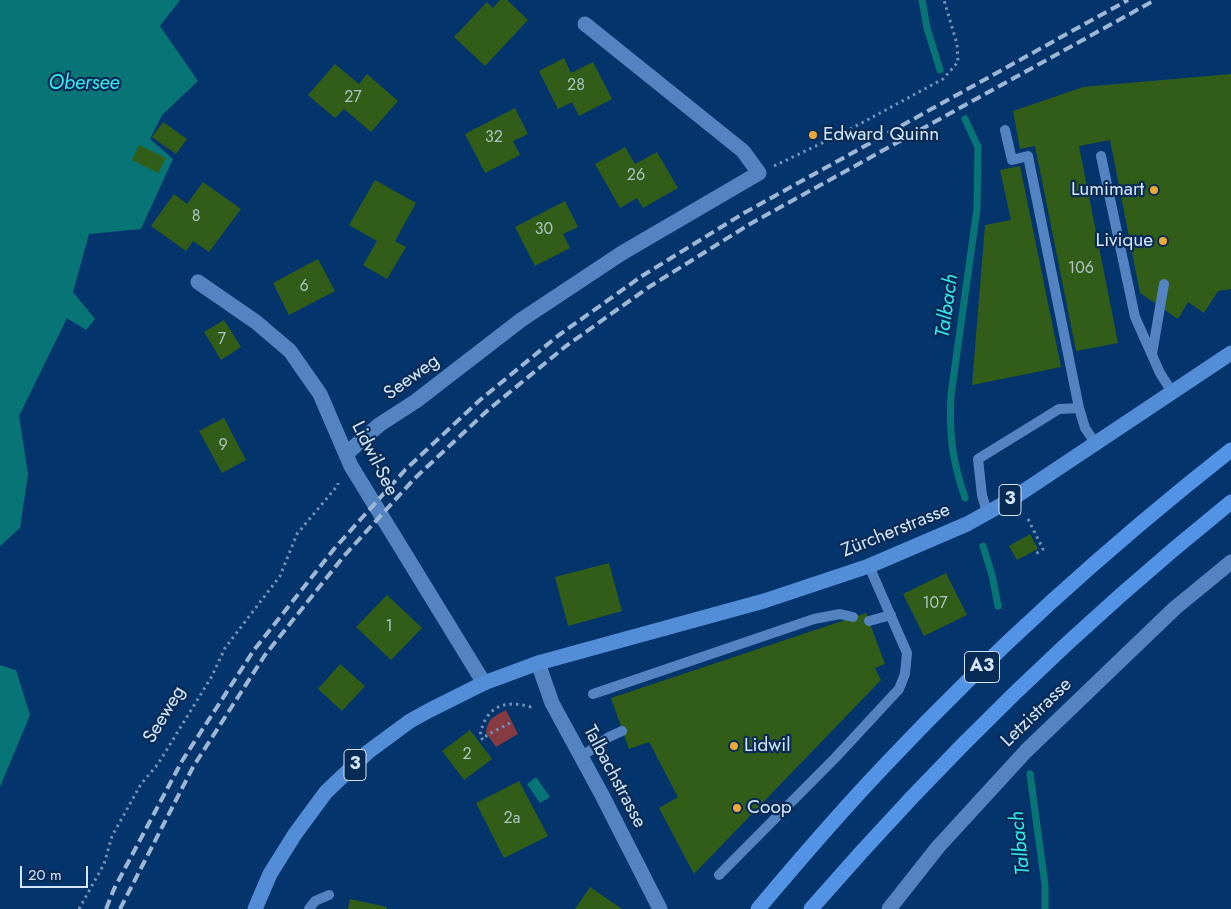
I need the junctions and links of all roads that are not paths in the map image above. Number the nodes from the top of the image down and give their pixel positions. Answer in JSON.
{"nodes":[{"id":1,"x":585,"y":24,"type":"dead end"},
{"id":2,"x":1005,"y":130,"type":"dead end"},
{"id":3,"x":1101,"y":156,"type":"dead end"},
{"id":4,"x":198,"y":282,"type":"dead end"},
{"id":5,"x":1164,"y":284,"type":"dead end"},
{"id":6,"x":1152,"y":354,"type":"junction"},
{"id":7,"x":1231,"y":354,"type":"edge"},
{"id":8,"x":1172,"y":392,"type":"junction"},
{"id":9,"x":1078,"y":408,"type":"junction"},
{"id":10,"x":1096,"y":444,"type":"junction"},
{"id":11,"x":1231,"y":450,"type":"edge"},
{"id":12,"x":349,"y":460,"type":"junction"},
{"id":13,"x":1231,"y":502,"type":"edge"},
{"id":14,"x":987,"y":512,"type":"junction"},
{"id":15,"x":1231,"y":562,"type":"edge"},
{"id":16,"x":869,"y":566,"type":"junction"},
{"id":17,"x":891,"y":615,"type":"junction"},
{"id":18,"x":853,"y":617,"type":"dead end"},
{"id":19,"x":869,"y":621,"type":"dead end"},
{"id":20,"x":538,"y":662,"type":"junction"},
{"id":21,"x":484,"y":683,"type":"junction"},
{"id":22,"x":593,"y":694,"type":"dead end"},
{"id":23,"x":622,"y":731,"type":"dead end"},
{"id":24,"x":581,"y":757,"type":"junction"},
{"id":25,"x":719,"y":875,"type":"dead end"},
{"id":26,"x":329,"y":895,"type":"dead end"},
{"id":27,"x":255,"y":909,"type":"edge"},
{"id":28,"x":309,"y":909,"type":"edge"},
{"id":29,"x":660,"y":909,"type":"edge"},
{"id":30,"x":758,"y":909,"type":"edge"},
{"id":31,"x":811,"y":909,"type":"edge"},
{"id":32,"x":889,"y":909,"type":"edge"}],
"edges":[{"from":1,"to":12,"type":"street","name":"Seeweg"},
{"from":2,"to":9,"type":"lane"},
{"from":3,"to":6,"type":"lane"},
{"from":4,"to":12,"type":"street","name":"Lidwil-See"},
{"from":5,"to":6,"type":"lane"},
{"from":6,"to":8,"type":"lane"},
{"from":7,"to":8,"type":"main road","name":"Zürcherstrasse","number":"3"},
{"from":8,"to":10,"type":"main road","name":"Zürcherstrasse","number":"3"},
{"from":9,"to":10,"type":"lane"},
{"from":9,"to":14,"type":"lane"},
{"from":10,"to":14,"type":"main road","name":"Zürcherstrasse","number":"3"},
{"from":11,"to":30,"type":"highway","number":"A3"},
{"from":12,"to":21,"type":"street","name":"Lidwil-See"},
{"from":13,"to":31,"type":"highway","number":"A3"},
{"from":14,"to":16,"type":"main road","name":"Zürcherstrasse","number":"3"},
{"from":15,"to":32,"type":"street","name":"Letzistrasse"},
{"from":16,"to":17,"type":"lane"},
{"from":16,"to":20,"type":"main road","name":"Zürcherstrasse","number":"3"},
{"from":17,"to":19,"type":"lane"},
{"from":17,"to":25,"type":"lane"},
{"from":18,"to":22,"type":"lane"},
{"from":20,"to":21,"type":"main road","number":"3"},
{"from":20,"to":24,"type":"street","name":"Talbachstrasse"},
{"from":21,"to":27,"type":"main road","number":"3"},
{"from":23,"to":24,"type":"lane"},
{"from":24,"to":29,"type":"street","name":"Talbachstrasse"},
{"from":26,"to":28,"type":"lane"}]}
